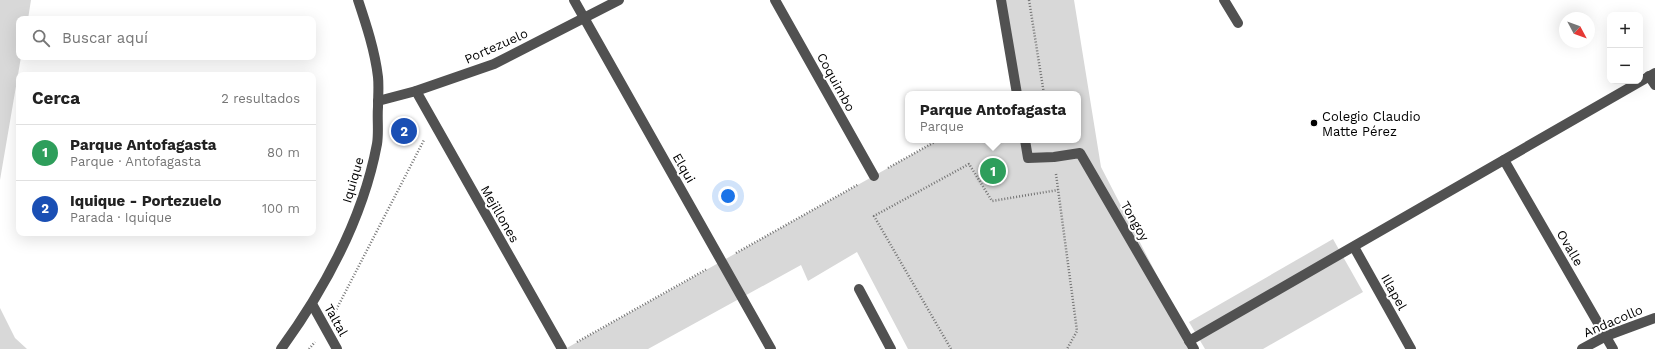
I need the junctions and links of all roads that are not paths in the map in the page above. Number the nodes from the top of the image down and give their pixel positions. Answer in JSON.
{"nodes":[{"id":1,"x":358,"y":0,"type":"edge"},
{"id":2,"x":574,"y":0,"type":"edge"},
{"id":3,"x":619,"y":0,"type":"edge"},
{"id":4,"x":775,"y":0,"type":"edge"},
{"id":5,"x":1001,"y":0,"type":"edge"},
{"id":6,"x":1224,"y":0,"type":"edge"},
{"id":7,"x":584,"y":19,"type":"junction"},
{"id":8,"x":1238,"y":23,"type":"dead end"},
{"id":9,"x":1652,"y":75,"type":"edge"},
{"id":10,"x":1655,"y":86,"type":"edge"},
{"id":11,"x":416,"y":91,"type":"junction"},
{"id":12,"x":1016,"y":91,"type":"edge"},
{"id":13,"x":378,"y":101,"type":"junction"},
{"id":14,"x":1025,"y":143,"type":"edge"},
{"id":15,"x":1504,"y":160,"type":"junction"},
{"id":16,"x":874,"y":176,"type":"road end"},
{"id":17,"x":1354,"y":247,"type":"junction"},
{"id":18,"x":859,"y":289,"type":"dead end"},
{"id":19,"x":312,"y":304,"type":"junction"},
{"id":20,"x":1655,"y":318,"type":"edge"},
{"id":21,"x":1606,"y":336,"type":"junction"},
{"id":22,"x":1192,"y":345,"type":"edge"},
{"id":23,"x":567,"y":347,"type":"edge"},
{"id":24,"x":281,"y":349,"type":"edge"},
{"id":25,"x":337,"y":349,"type":"edge"},
{"id":26,"x":771,"y":349,"type":"edge"},
{"id":27,"x":891,"y":349,"type":"edge"},
{"id":28,"x":1411,"y":349,"type":"edge"},
{"id":29,"x":1582,"y":349,"type":"edge"},
{"id":30,"x":1613,"y":349,"type":"edge"}],
"edges":[{"from":1,"to":13,"type":"street","name":"Iquique"},
{"from":2,"to":7,"type":"street","name":"Elqui"},
{"from":3,"to":7,"type":"street","name":"Portezuelo"},
{"from":4,"to":16,"type":"street","name":"Coquimbo"},
{"from":5,"to":12,"type":"street"},
{"from":6,"to":8,"type":"street"},
{"from":7,"to":11,"type":"street","name":"Portezuelo"},
{"from":7,"to":26,"type":"street","name":"Elqui"},
{"from":9,"to":10,"type":"street"},
{"from":9,"to":15,"type":"street"},
{"from":11,"to":13,"type":"street","name":"Portezuelo"},
{"from":11,"to":23,"type":"street","name":"Mejillones"},
{"from":13,"to":19,"type":"street","name":"Iquique"},
{"from":14,"to":22,"type":"street","name":"Tongoy"},
{"from":15,"to":17,"type":"street"},
{"from":15,"to":21,"type":"street","name":"Ovalle"},
{"from":17,"to":22,"type":"street"},
{"from":17,"to":28,"type":"street","name":"Illapel"},
{"from":18,"to":27,"type":"street"},
{"from":19,"to":24,"type":"street","name":"Iquique"},
{"from":19,"to":25,"type":"street","name":"Taltal"},
{"from":20,"to":21,"type":"street","name":"Andacollo"},
{"from":21,"to":29,"type":"street","name":"Andacollo"},
{"from":21,"to":30,"type":"street","name":"Ovalle"}]}
